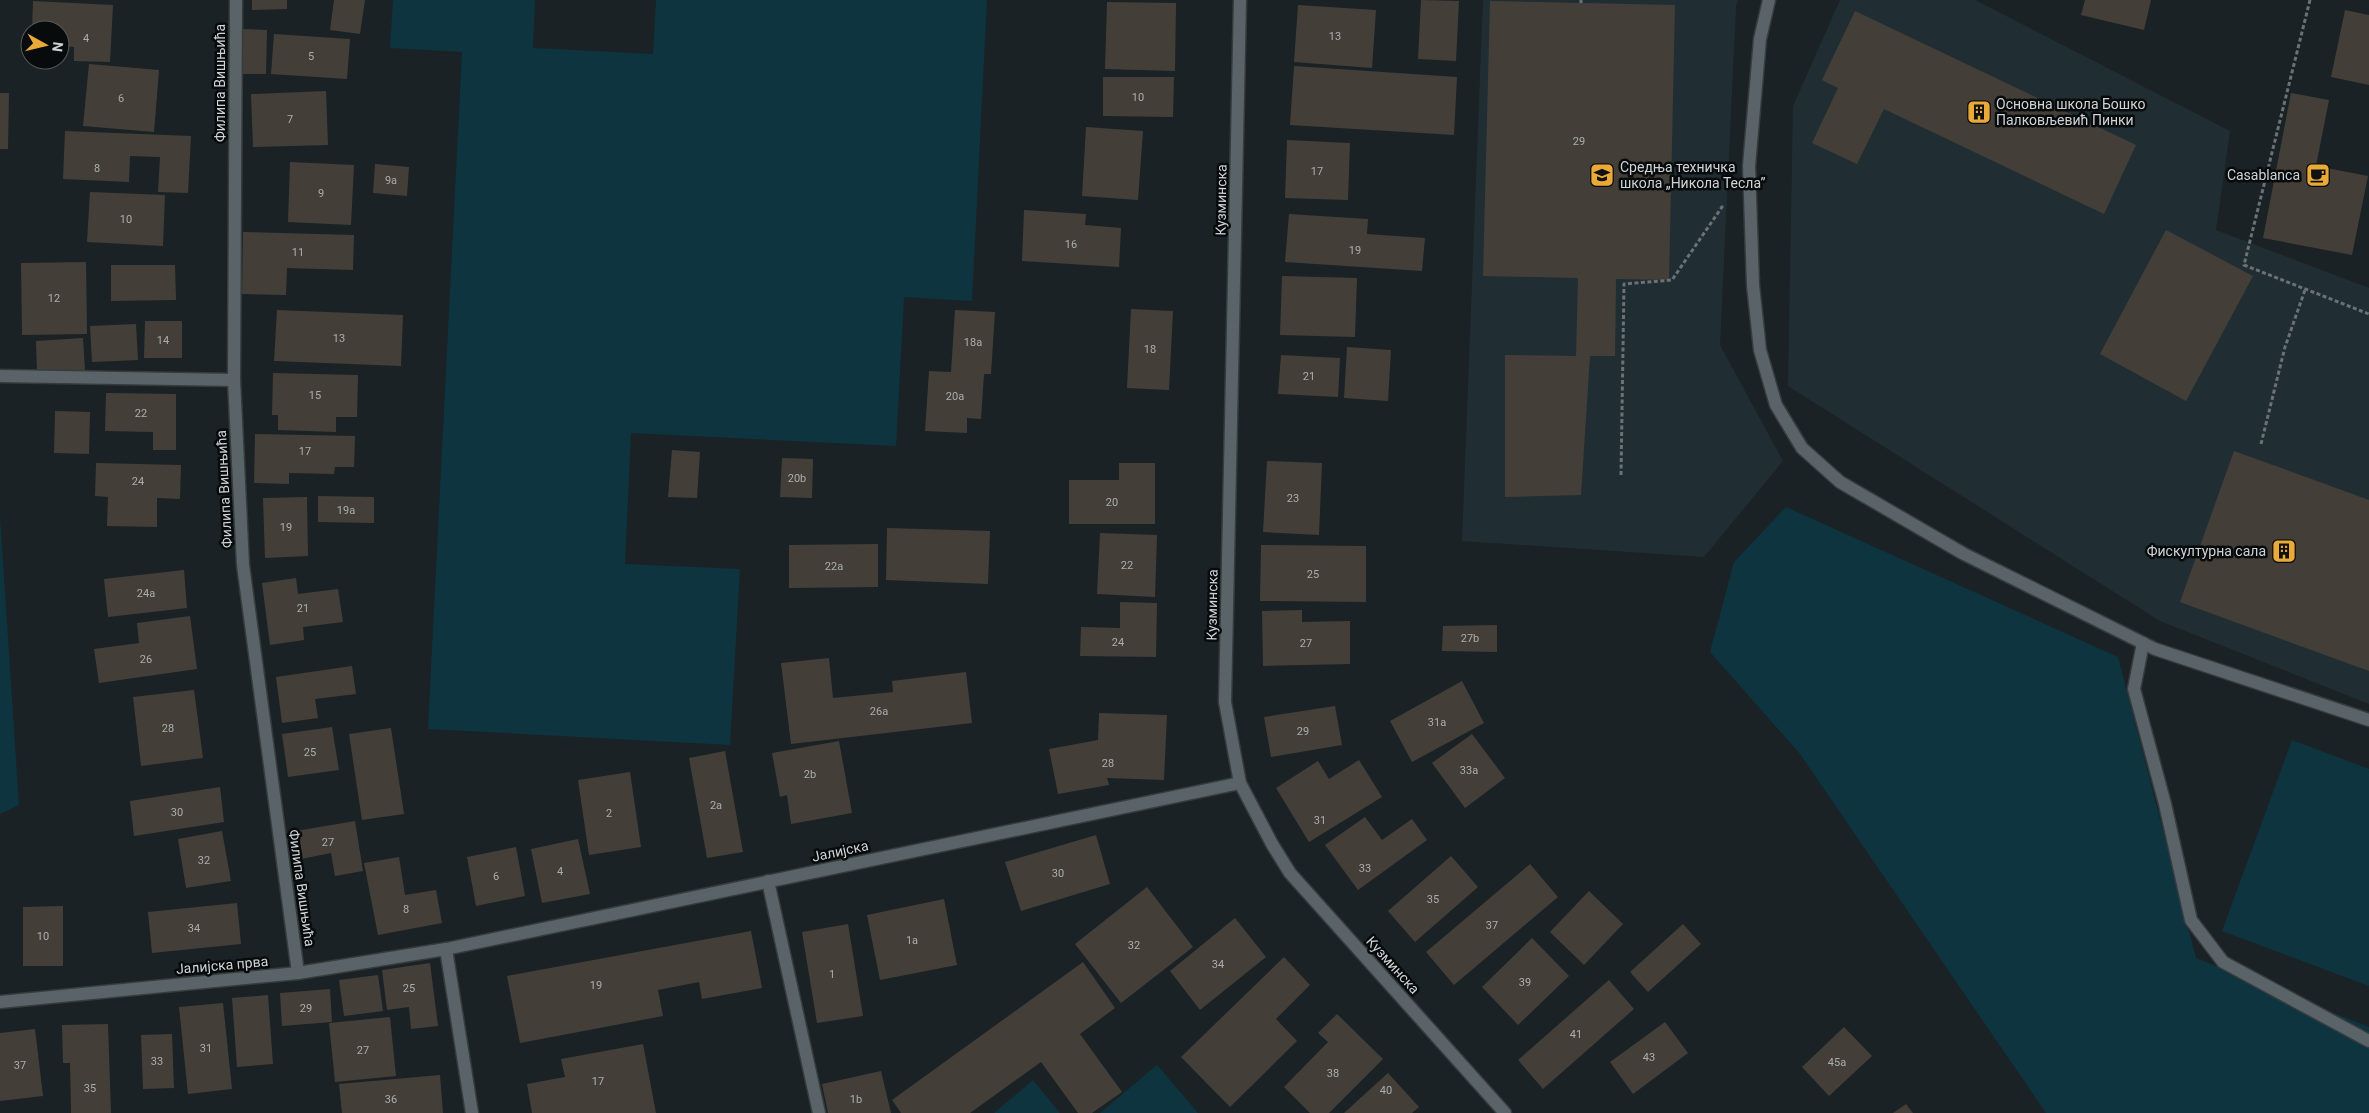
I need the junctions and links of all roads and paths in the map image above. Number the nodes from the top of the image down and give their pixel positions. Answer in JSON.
{"nodes":[{"id":1,"x":236,"y":0,"type":"edge"},
{"id":2,"x":1240,"y":0,"type":"edge"},
{"id":3,"x":1769,"y":0,"type":"edge"},
{"id":4,"x":2310,"y":0,"type":"edge"},
{"id":5,"x":1749,"y":166,"type":"junction"},
{"id":6,"x":2305,"y":290,"type":"junction"},
{"id":7,"x":2369,"y":314,"type":"edge"},
{"id":8,"x":0,"y":376,"type":"edge"},
{"id":9,"x":234,"y":380,"type":"junction"},
{"id":10,"x":2261,"y":444,"type":"dead end"},
{"id":11,"x":1621,"y":475,"type":"dead end"},
{"id":12,"x":2143,"y":643,"type":"junction"},
{"id":13,"x":2369,"y":720,"type":"edge"},
{"id":14,"x":1240,"y":783,"type":"junction"},
{"id":15,"x":768,"y":881,"type":"junction"},
{"id":16,"x":446,"y":949,"type":"junction"},
{"id":17,"x":298,"y":973,"type":"junction"},
{"id":18,"x":0,"y":1002,"type":"edge"},
{"id":19,"x":2369,"y":1041,"type":"edge"},
{"id":20,"x":472,"y":1113,"type":"edge"},
{"id":21,"x":819,"y":1113,"type":"edge"},
{"id":22,"x":1505,"y":1113,"type":"edge"}],
"edges":[{"from":1,"to":9,"type":"street","name":"Филипа Вишњића"},
{"from":2,"to":14,"type":"street","name":"Кузминска"},
{"from":3,"to":5,"type":"street"},
{"from":4,"to":6,"type":"path"},
{"from":5,"to":11,"type":"path"},
{"from":5,"to":12,"type":"street"},
{"from":6,"to":7,"type":"path"},
{"from":6,"to":10,"type":"path"},
{"from":8,"to":9,"type":"street"},
{"from":9,"to":17,"type":"street","name":"Филипа Вишњића"},
{"from":12,"to":13,"type":"street"},
{"from":12,"to":19,"type":"street"},
{"from":14,"to":15,"type":"street","name":"Јалијска"},
{"from":14,"to":22,"type":"street","name":"Кузминска"},
{"from":15,"to":16,"type":"street","name":"Јалијска"},
{"from":15,"to":21,"type":"street"},
{"from":16,"to":17,"type":"street","name":"Јалијска прва"},
{"from":16,"to":20,"type":"street"},
{"from":17,"to":18,"type":"street","name":"Јалијска прва"}]}
